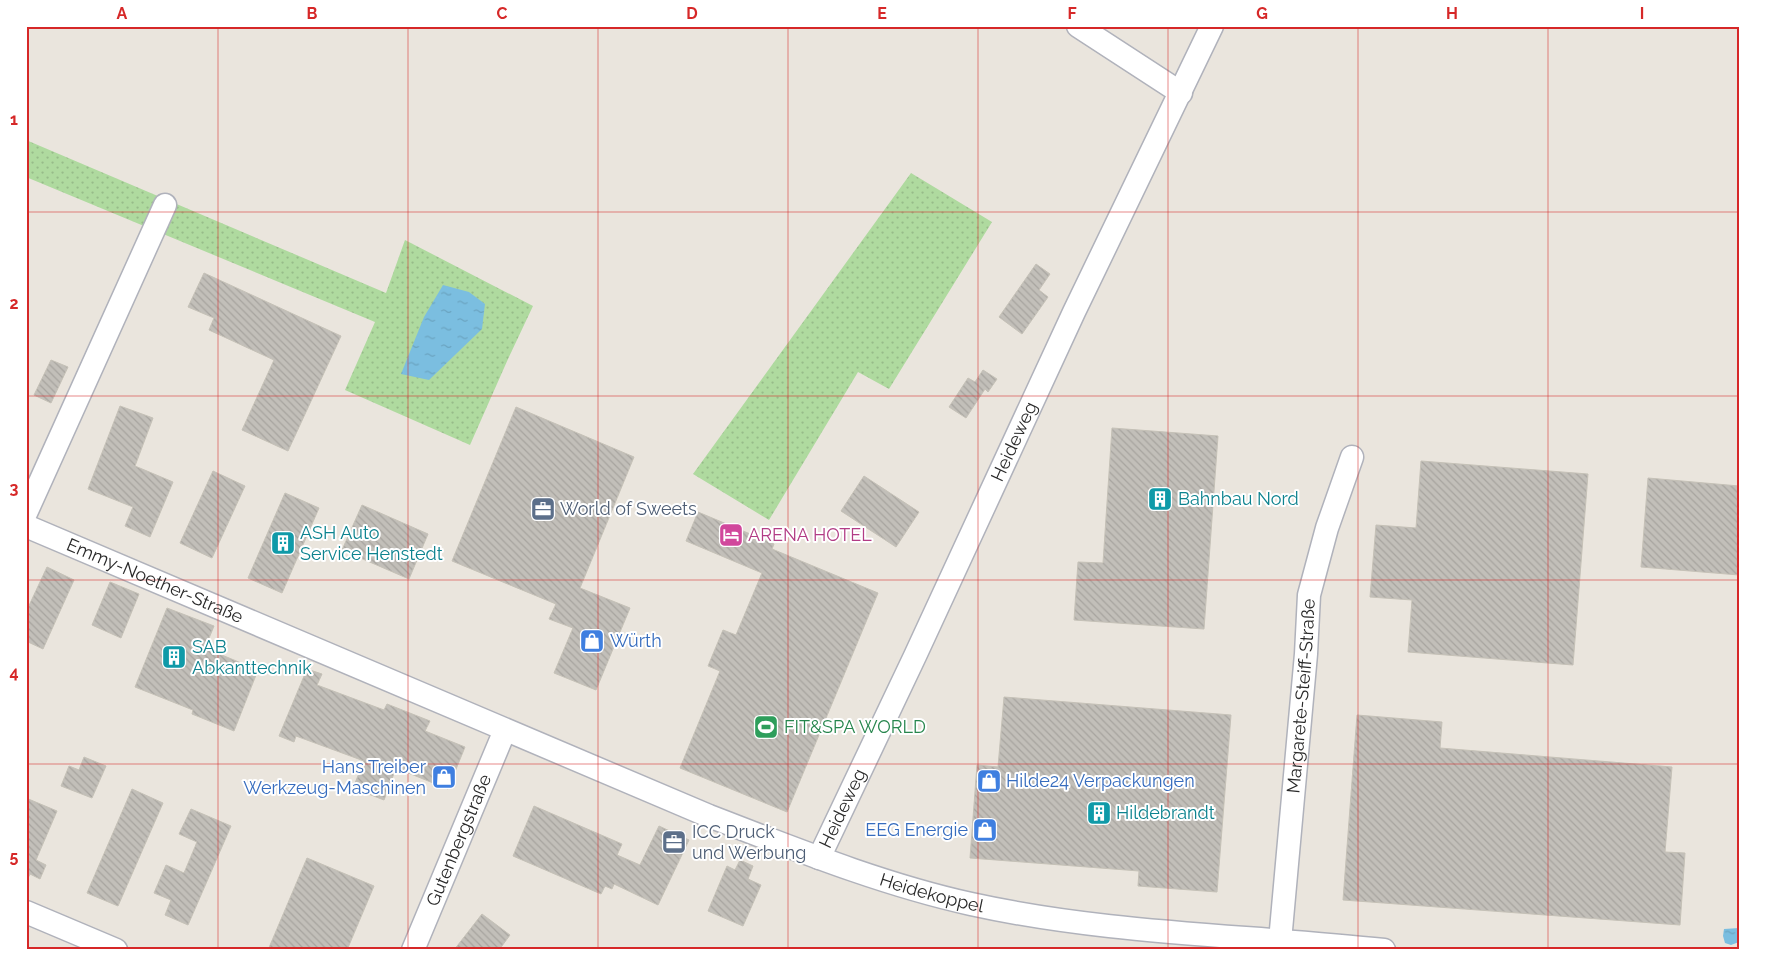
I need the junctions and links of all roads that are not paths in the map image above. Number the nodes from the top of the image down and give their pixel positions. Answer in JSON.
{"nodes":[{"id":1,"x":1078,"y":26,"type":"edge"},
{"id":2,"x":1212,"y":26,"type":"edge"},
{"id":3,"x":1181,"y":93,"type":"junction"},
{"id":4,"x":166,"y":205,"type":"dead end"},
{"id":5,"x":1352,"y":457,"type":"dead end"},
{"id":6,"x":26,"y":513,"type":"edge"},
{"id":7,"x":26,"y":526,"type":"edge"},
{"id":8,"x":505,"y":730,"type":"junction"},
{"id":9,"x":819,"y":858,"type":"junction"},
{"id":10,"x":26,"y":912,"type":"edge"},
{"id":11,"x":1280,"y":941,"type":"junction"},
{"id":12,"x":116,"y":950,"type":"edge"},
{"id":13,"x":413,"y":950,"type":"edge"},
{"id":14,"x":1384,"y":950,"type":"edge"}],
"edges":[{"from":1,"to":3,"type":"street"},
{"from":2,"to":3,"type":"street","name":"Heideweg"},
{"from":3,"to":9,"type":"street","name":"Heideweg"},
{"from":4,"to":6,"type":"street"},
{"from":5,"to":11,"type":"street","name":"Margarete-Steiff-Straße"},
{"from":7,"to":8,"type":"street","name":"Emmy-Noether-Straße"},
{"from":8,"to":9,"type":"street","name":"Heidekoppel"},
{"from":8,"to":13,"type":"street","name":"Gutenbergstraße"},
{"from":9,"to":11,"type":"street","name":"Heidekoppel"},
{"from":10,"to":12,"type":"street"},
{"from":11,"to":14,"type":"street","name":"Heidekoppel"}]}
